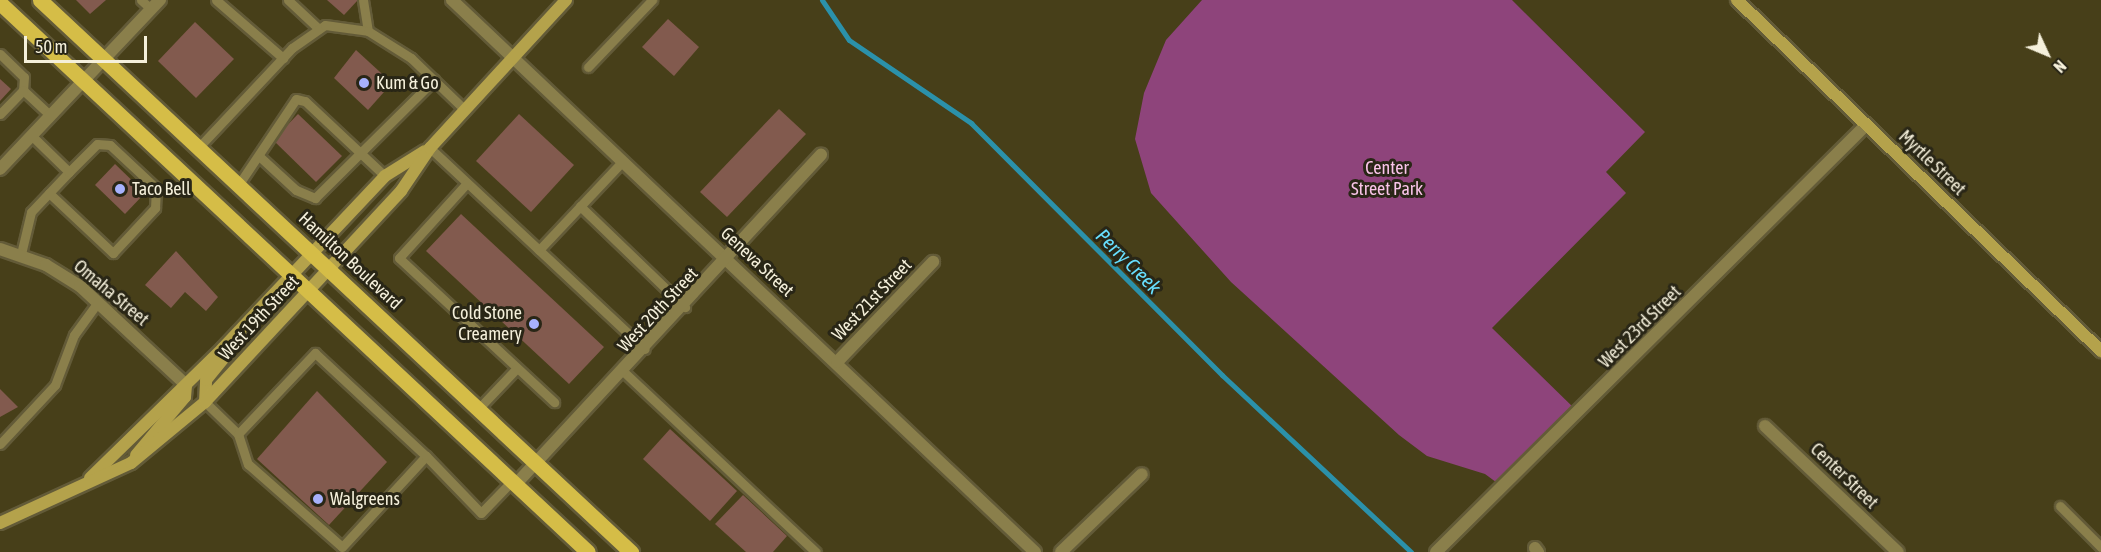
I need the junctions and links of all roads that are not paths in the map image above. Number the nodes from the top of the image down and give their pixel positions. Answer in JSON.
{"nodes":[{"id":1,"x":40,"y":0,"type":"edge"},
{"id":2,"x":141,"y":0,"type":"edge"},
{"id":3,"x":216,"y":0,"type":"edge"},
{"id":4,"x":288,"y":0,"type":"edge"},
{"id":5,"x":363,"y":0,"type":"edge"},
{"id":6,"x":452,"y":0,"type":"edge"},
{"id":7,"x":566,"y":0,"type":"edge"},
{"id":8,"x":651,"y":0,"type":"edge"},
{"id":9,"x":1737,"y":0,"type":"edge"},
{"id":10,"x":0,"y":3,"type":"edge"},
{"id":11,"x":155,"y":5,"type":"edge"},
{"id":12,"x":319,"y":29,"type":"junction"},
{"id":13,"x":368,"y":32,"type":"junction"},
{"id":14,"x":0,"y":54,"type":"edge"},
{"id":15,"x":283,"y":58,"type":"junction"},
{"id":16,"x":514,"y":58,"type":"junction"},
{"id":17,"x":104,"y":59,"type":"junction"},
{"id":18,"x":588,"y":67,"type":"dead end"},
{"id":19,"x":434,"y":80,"type":"junction"},
{"id":20,"x":83,"y":81,"type":"junction"},
{"id":21,"x":22,"y":90,"type":"junction"},
{"id":22,"x":465,"y":110,"type":"junction"},
{"id":23,"x":0,"y":114,"type":"edge"},
{"id":24,"x":51,"y":115,"type":"junction"},
{"id":25,"x":1866,"y":125,"type":"junction"},
{"id":26,"x":31,"y":135,"type":"junction"},
{"id":27,"x":198,"y":147,"type":"junction"},
{"id":28,"x":430,"y":148,"type":"junction"},
{"id":29,"x":362,"y":154,"type":"junction"},
{"id":30,"x":821,"y":155,"type":"dead end"},
{"id":31,"x":259,"y":156,"type":"junction"},
{"id":32,"x":623,"y":160,"type":"junction"},
{"id":33,"x":0,"y":169,"type":"edge"},
{"id":34,"x":69,"y":172,"type":"junction"},
{"id":35,"x":385,"y":176,"type":"junction"},
{"id":36,"x":467,"y":183,"type":"junction"},
{"id":37,"x":239,"y":184,"type":"junction"},
{"id":38,"x":49,"y":194,"type":"junction"},
{"id":39,"x":580,"y":206,"type":"junction"},
{"id":40,"x":0,"y":249,"type":"edge"},
{"id":41,"x":539,"y":250,"type":"junction"},
{"id":42,"x":313,"y":252,"type":"junction"},
{"id":43,"x":21,"y":254,"type":"junction"},
{"id":44,"x":728,"y":260,"type":"junction"},
{"id":45,"x":933,"y":262,"type":"dead end"},
{"id":46,"x":330,"y":269,"type":"junction"},
{"id":47,"x":293,"y":274,"type":"junction"},
{"id":48,"x":310,"y":290,"type":"junction"},
{"id":49,"x":98,"y":302,"type":"junction"},
{"id":50,"x":685,"y":307,"type":"junction"},
{"id":51,"x":249,"y":321,"type":"junction"},
{"id":52,"x":645,"y":349,"type":"junction"},
{"id":53,"x":2101,"y":351,"type":"edge"},
{"id":54,"x":837,"y":363,"type":"junction"},
{"id":55,"x":517,"y":368,"type":"junction"},
{"id":56,"x":624,"y":372,"type":"junction"},
{"id":57,"x":186,"y":384,"type":"junction"},
{"id":58,"x":204,"y":402,"type":"junction"},
{"id":59,"x":554,"y":402,"type":"dead end"},
{"id":60,"x":478,"y":408,"type":"junction"},
{"id":61,"x":1765,"y":426,"type":"dead end"},
{"id":62,"x":238,"y":434,"type":"junction"},
{"id":63,"x":0,"y":444,"type":"edge"},
{"id":64,"x":426,"y":456,"type":"junction"},
{"id":65,"x":131,"y":463,"type":"junction"},
{"id":66,"x":537,"y":463,"type":"junction"},
{"id":67,"x":1142,"y":474,"type":"dead end"},
{"id":68,"x":87,"y":480,"type":"junction"},
{"id":69,"x":514,"y":483,"type":"junction"},
{"id":70,"x":2060,"y":506,"type":"dead end"},
{"id":71,"x":0,"y":523,"type":"edge"},
{"id":72,"x":2101,"y":547,"type":"edge"},
{"id":73,"x":588,"y":552,"type":"edge"},
{"id":74,"x":631,"y":552,"type":"edge"},
{"id":75,"x":816,"y":552,"type":"edge"},
{"id":76,"x":1035,"y":552,"type":"edge"},
{"id":77,"x":1061,"y":552,"type":"edge"},
{"id":78,"x":1436,"y":552,"type":"edge"},
{"id":79,"x":1898,"y":552,"type":"edge"}],
"edges":[{"from":1,"to":17,"type":"main road","name":"Hamilton Boulevard"},
{"from":2,"to":11,"type":"lane"},
{"from":3,"to":15,"type":"lane"},
{"from":4,"to":12,"type":"lane"},
{"from":5,"to":13,"type":"lane"},
{"from":6,"to":16,"type":"street","name":"Geneva Street"},
{"from":7,"to":16,"type":"main road","name":"West 19th Street"},
{"from":8,"to":18,"type":"lane"},
{"from":9,"to":25,"type":"main road","name":"Myrtle Street"},
{"from":10,"to":20,"type":"main road"},
{"from":11,"to":17,"type":"street"},
{"from":12,"to":13,"type":"lane"},
{"from":12,"to":15,"type":"lane"},
{"from":13,"to":19,"type":"lane"},
{"from":14,"to":21,"type":"lane"},
{"from":15,"to":27,"type":"lane"},
{"from":16,"to":22,"type":"main road","name":"West 19th Street"},
{"from":16,"to":32,"type":"street","name":"Geneva Street"},
{"from":17,"to":20,"type":"street"},
{"from":17,"to":27,"type":"main road","name":"Hamilton Boulevard"},
{"from":19,"to":22,"type":"lane"},
{"from":19,"to":29,"type":"lane"},
{"from":20,"to":24,"type":"street"},
{"from":20,"to":47,"type":"main road"},
{"from":21,"to":23,"type":"lane"},
{"from":21,"to":24,"type":"lane"},
{"from":22,"to":28,"type":"main road","name":"West 19th Street"},
{"from":24,"to":26,"type":"street"},
{"from":25,"to":53,"type":"main road","name":"Myrtle Street"},
{"from":25,"to":78,"type":"street","name":"West 23rd Street"},
{"from":26,"to":33,"type":"street"},
{"from":26,"to":34,"type":"lane"},
{"from":27,"to":37,"type":"main road","name":"Hamilton Boulevard"},
{"from":28,"to":35,"type":"main road","name":"West 19th Street"},
{"from":28,"to":36,"type":"lane"},
{"from":28,"to":46,"type":"main road","name":"West 19th Street"},
{"from":29,"to":31,"type":"lane"},
{"from":29,"to":31,"type":"lane"},
{"from":29,"to":35,"type":"lane"},
{"from":30,"to":44,"type":"street","name":"West 20th Street"},
{"from":31,"to":37,"type":"lane"},
{"from":32,"to":39,"type":"lane"},
{"from":32,"to":44,"type":"street","name":"Geneva Street"},
{"from":34,"to":38,"type":"lane"},
{"from":34,"to":38,"type":"lane"},
{"from":35,"to":42,"type":"main road","name":"West 19th Street"},
{"from":36,"to":41,"type":"lane"},
{"from":36,"to":55,"type":"lane"},
{"from":37,"to":42,"type":"main road","name":"Hamilton Boulevard"},
{"from":38,"to":43,"type":"lane"},
{"from":39,"to":41,"type":"lane"},
{"from":39,"to":50,"type":"lane"},
{"from":40,"to":43,"type":"street","name":"Omaha Street"},
{"from":41,"to":52,"type":"lane"},
{"from":42,"to":46,"type":"main road","name":"Hamilton Boulevard"},
{"from":42,"to":47,"type":"main road","name":"West 19th Street"},
{"from":43,"to":49,"type":"street","name":"Omaha Street"},
{"from":44,"to":50,"type":"street","name":"West 20th Street"},
{"from":44,"to":54,"type":"street","name":"Geneva Street"},
{"from":45,"to":54,"type":"street","name":"West 21st Street"},
{"from":46,"to":48,"type":"main road","name":"West 19th Street"},
{"from":46,"to":60,"type":"main road","name":"Hamilton Boulevard"},
{"from":47,"to":48,"type":"main road"},
{"from":47,"to":51,"type":"main road","name":"West 19th Street"},
{"from":48,"to":58,"type":"main road","name":"West 19th Street"},
{"from":48,"to":69,"type":"main road"},
{"from":49,"to":57,"type":"street","name":"Omaha Street"},
{"from":49,"to":63,"type":"lane"},
{"from":50,"to":52,"type":"street","name":"West 20th Street"},
{"from":51,"to":57,"type":"main road","name":"West 19th Street"},
{"from":51,"to":58,"type":"main road"},
{"from":52,"to":56,"type":"street","name":"West 20th Street"},
{"from":54,"to":76,"type":"street","name":"Geneva Street"},
{"from":55,"to":59,"type":"lane"},
{"from":55,"to":60,"type":"lane"},
{"from":56,"to":66,"type":"street","name":"West 20th Street"},
{"from":56,"to":75,"type":"lane"},
{"from":57,"to":65,"type":"main road"},
{"from":57,"to":68,"type":"main road","name":"West 19th Street"},
{"from":58,"to":62,"type":"lane"},
{"from":58,"to":65,"type":"main road","name":"West 19th Street"},
{"from":60,"to":66,"type":"main road","name":"Hamilton Boulevard"},
{"from":61,"to":79,"type":"street","name":"Center Street"},
{"from":62,"to":64,"type":"lane"},
{"from":62,"to":64,"type":"lane"},
{"from":64,"to":69,"type":"lane"},
{"from":65,"to":68,"type":"main road","name":"West 19th Street"},
{"from":66,"to":69,"type":"street","name":"West 20th Street"},
{"from":66,"to":74,"type":"main road","name":"Hamilton Boulevard"},
{"from":67,"to":77,"type":"street"},
{"from":68,"to":71,"type":"main road","name":"West 19th Street"},
{"from":69,"to":73,"type":"main road"},
{"from":70,"to":72,"type":"lane"}]}
